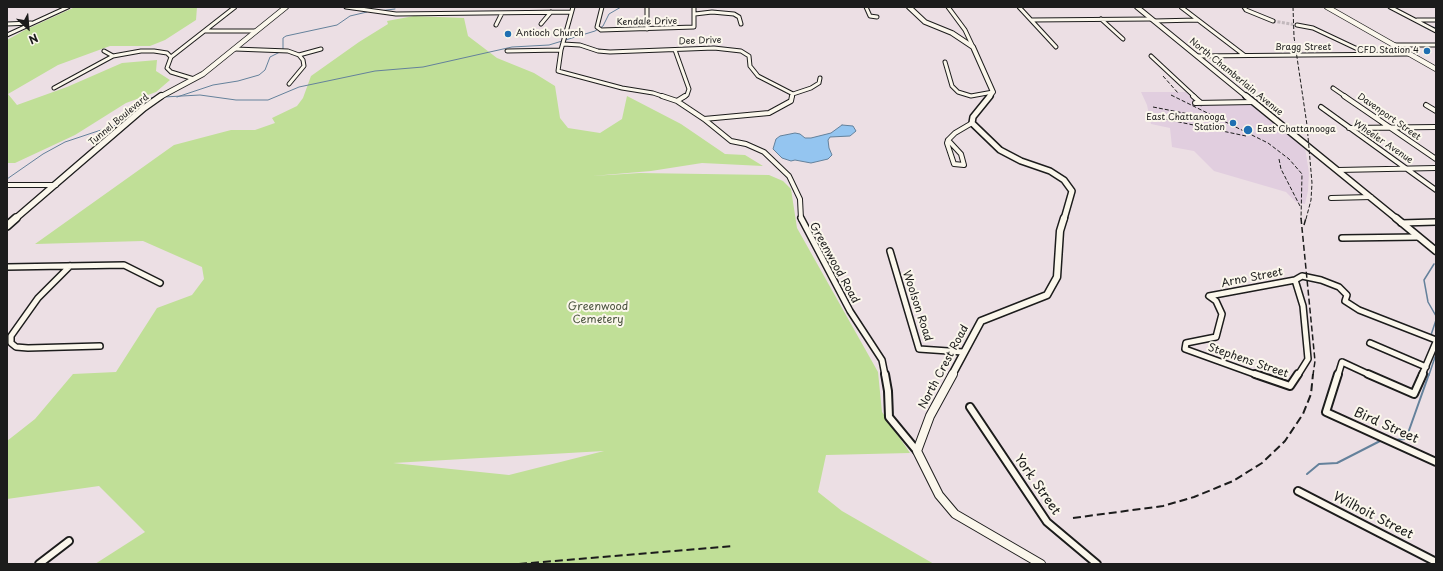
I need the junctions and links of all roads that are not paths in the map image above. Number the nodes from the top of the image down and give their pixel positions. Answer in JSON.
{"nodes":[{"id":1,"x":68,"y":7,"type":"edge"},
{"id":2,"x":235,"y":7,"type":"edge"},
{"id":3,"x":286,"y":7,"type":"edge"},
{"id":4,"x":346,"y":7,"type":"edge"},
{"id":5,"x":572,"y":7,"type":"edge"},
{"id":6,"x":602,"y":7,"type":"edge"},
{"id":7,"x":647,"y":7,"type":"edge"},
{"id":8,"x":694,"y":7,"type":"edge"},
{"id":9,"x":866,"y":7,"type":"edge"},
{"id":10,"x":909,"y":7,"type":"edge"},
{"id":11,"x":948,"y":7,"type":"edge"},
{"id":12,"x":1019,"y":7,"type":"edge"},
{"id":13,"x":1137,"y":7,"type":"edge"},
{"id":14,"x":1181,"y":7,"type":"edge"},
{"id":15,"x":1244,"y":7,"type":"edge"},
{"id":16,"x":1327,"y":7,"type":"edge"},
{"id":17,"x":1390,"y":7,"type":"edge"},
{"id":18,"x":551,"y":12,"type":"junction"},
{"id":19,"x":571,"y":12,"type":"junction"},
{"id":20,"x":502,"y":13,"type":"junction"},
{"id":21,"x":694,"y":14,"type":"junction"},
{"id":22,"x":877,"y":17,"type":"dead end"},
{"id":23,"x":1101,"y":19,"type":"junction"},
{"id":24,"x":1031,"y":20,"type":"junction"},
{"id":25,"x":1153,"y":20,"type":"junction"},
{"id":26,"x":1198,"y":20,"type":"junction"},
{"id":27,"x":1416,"y":20,"type":"junction"},
{"id":28,"x":1436,"y":20,"type":"edge"},
{"id":29,"x":1273,"y":21,"type":"tunnel mouth"},
{"id":30,"x":7,"y":24,"type":"edge"},
{"id":31,"x":32,"y":24,"type":"junction"},
{"id":32,"x":541,"y":24,"type":"dead end"},
{"id":33,"x":741,"y":24,"type":"dead end"},
{"id":34,"x":496,"y":25,"type":"dead end"},
{"id":35,"x":1297,"y":25,"type":"tunnel mouth"},
{"id":36,"x":647,"y":29,"type":"junction"},
{"id":37,"x":206,"y":31,"type":"junction"},
{"id":38,"x":256,"y":31,"type":"junction"},
{"id":39,"x":1436,"y":31,"type":"edge"},
{"id":40,"x":7,"y":35,"type":"edge"},
{"id":41,"x":1123,"y":39,"type":"dead end"},
{"id":42,"x":563,"y":44,"type":"junction"},
{"id":43,"x":1395,"y":45,"type":"junction"},
{"id":44,"x":1436,"y":45,"type":"edge"},
{"id":45,"x":973,"y":47,"type":"junction"},
{"id":46,"x":1056,"y":47,"type":"dead end"},
{"id":47,"x":235,"y":49,"type":"junction"},
{"id":48,"x":321,"y":49,"type":"dead end"},
{"id":49,"x":561,"y":50,"type":"junction"},
{"id":50,"x":675,"y":50,"type":"junction"},
{"id":51,"x":104,"y":51,"type":"dead end"},
{"id":52,"x":507,"y":51,"type":"dead end"},
{"id":53,"x":1368,"y":54,"type":"junction"},
{"id":54,"x":1410,"y":54,"type":"junction"},
{"id":55,"x":299,"y":55,"type":"junction"},
{"id":56,"x":1244,"y":55,"type":"junction"},
{"id":57,"x":113,"y":56,"type":"junction"},
{"id":58,"x":1151,"y":56,"type":"dead end"},
{"id":59,"x":1197,"y":56,"type":"junction"},
{"id":60,"x":171,"y":57,"type":"junction"},
{"id":61,"x":945,"y":62,"type":"dead end"},
{"id":62,"x":1436,"y":69,"type":"edge"},
{"id":63,"x":820,"y":78,"type":"dead end"},
{"id":64,"x":194,"y":79,"type":"junction"},
{"id":65,"x":288,"y":84,"type":"dead end"},
{"id":66,"x":54,"y":88,"type":"dead end"},
{"id":67,"x":1333,"y":88,"type":"dead end"},
{"id":68,"x":993,"y":92,"type":"junction"},
{"id":69,"x":793,"y":94,"type":"junction"},
{"id":70,"x":677,"y":101,"type":"junction"},
{"id":71,"x":1254,"y":102,"type":"junction"},
{"id":72,"x":1195,"y":103,"type":"dead end"},
{"id":73,"x":1201,"y":103,"type":"junction"},
{"id":74,"x":1426,"y":105,"type":"dead end"},
{"id":75,"x":1321,"y":107,"type":"dead end"},
{"id":76,"x":1436,"y":111,"type":"edge"},
{"id":77,"x":704,"y":119,"type":"junction"},
{"id":78,"x":972,"y":123,"type":"junction"},
{"id":79,"x":1436,"y":127,"type":"edge"},
{"id":80,"x":1349,"y":128,"type":"junction"},
{"id":81,"x":1391,"y":128,"type":"junction"},
{"id":82,"x":948,"y":140,"type":"junction"},
{"id":83,"x":1436,"y":159,"type":"edge"},
{"id":84,"x":1436,"y":168,"type":"edge"},
{"id":85,"x":1408,"y":169,"type":"junction"},
{"id":86,"x":1338,"y":170,"type":"junction"},
{"id":87,"x":7,"y":185,"type":"edge"},
{"id":88,"x":56,"y":185,"type":"junction"},
{"id":89,"x":1436,"y":190,"type":"edge"},
{"id":90,"x":1371,"y":197,"type":"junction"},
{"id":91,"x":1331,"y":198,"type":"dead end"},
{"id":92,"x":1436,"y":222,"type":"edge"},
{"id":93,"x":1401,"y":223,"type":"junction"},
{"id":94,"x":7,"y":226,"type":"edge"},
{"id":95,"x":1418,"y":237,"type":"junction"},
{"id":96,"x":1342,"y":238,"type":"dead end"},
{"id":97,"x":890,"y":251,"type":"dead end"},
{"id":98,"x":1436,"y":251,"type":"edge"},
{"id":99,"x":70,"y":266,"type":"junction"},
{"id":100,"x":7,"y":267,"type":"edge"},
{"id":101,"x":1295,"y":280,"type":"junction"},
{"id":102,"x":160,"y":283,"type":"dead end"},
{"id":103,"x":1436,"y":341,"type":"edge"},
{"id":104,"x":1370,"y":343,"type":"dead end"},
{"id":105,"x":100,"y":346,"type":"dead end"},
{"id":106,"x":1185,"y":349,"type":"joint"},
{"id":107,"x":963,"y":352,"type":"junction"},
{"id":108,"x":1426,"y":367,"type":"junction"},
{"id":109,"x":970,"y":407,"type":"dead end"},
{"id":110,"x":917,"y":451,"type":"junction"},
{"id":111,"x":1436,"y":462,"type":"edge"},
{"id":112,"x":1298,"y":491,"type":"dead end"},
{"id":113,"x":69,"y":541,"type":"dead end"},
{"id":114,"x":1436,"y":562,"type":"edge"},
{"id":115,"x":39,"y":564,"type":"edge"},
{"id":116,"x":1041,"y":564,"type":"edge"},
{"id":117,"x":1097,"y":564,"type":"edge"}],
"edges":[{"from":1,"to":31,"type":"street"},
{"from":2,"to":37,"type":"street"},
{"from":3,"to":38,"type":"main road","name":"Tunnel Boulevard"},
{"from":4,"to":20,"type":"street"},
{"from":5,"to":19,"type":"street","name":"Greenwood Road"},
{"from":6,"to":36,"type":"street","name":"Kendale Drive"},
{"from":7,"to":36,"type":"street"},
{"from":8,"to":21,"type":"street"},
{"from":9,"to":22,"type":"street"},
{"from":10,"to":45,"type":"street"},
{"from":11,"to":45,"type":"street"},
{"from":12,"to":24,"type":"street"},
{"from":13,"to":25,"type":"street","name":"North Chamberlain Avenue"},
{"from":14,"to":26,"type":"street"},
{"from":15,"to":29,"type":"street"},
{"from":16,"to":43,"type":"main road"},
{"from":17,"to":27,"type":"street"},
{"from":18,"to":19,"type":"street"},
{"from":18,"to":20,"type":"street"},
{"from":18,"to":32,"type":"street"},
{"from":19,"to":42,"type":"street","name":"Greenwood Road"},
{"from":20,"to":34,"type":"street"},
{"from":21,"to":33,"type":"street"},
{"from":21,"to":36,"type":"street","name":"Kendale Drive"},
{"from":23,"to":24,"type":"street"},
{"from":23,"to":25,"type":"street"},
{"from":23,"to":41,"type":"street"},
{"from":24,"to":46,"type":"street"},
{"from":25,"to":26,"type":"street"},
{"from":25,"to":59,"type":"street","name":"North Chamberlain Avenue"},
{"from":26,"to":56,"type":"street"},
{"from":27,"to":28,"type":"street"},
{"from":27,"to":39,"type":"street"},
{"from":30,"to":31,"type":"street"},
{"from":31,"to":40,"type":"street"},
{"from":35,"to":53,"type":"street"},
{"from":37,"to":38,"type":"street"},
{"from":37,"to":60,"type":"street"},
{"from":38,"to":47,"type":"main road","name":"Tunnel Boulevard"},
{"from":42,"to":49,"type":"street","name":"Greenwood Road"},
{"from":42,"to":50,"type":"street","name":"Dee Drive"},
{"from":43,"to":44,"type":"street"},
{"from":43,"to":54,"type":"main road"},
{"from":45,"to":68,"type":"street"},
{"from":47,"to":55,"type":"street"},
{"from":47,"to":64,"type":"main road","name":"Tunnel Boulevard"},
{"from":48,"to":55,"type":"street"},
{"from":49,"to":52,"type":"street"},
{"from":49,"to":70,"type":"street","name":"Greenwood Road"},
{"from":50,"to":69,"type":"street","name":"Dee Drive"},
{"from":50,"to":70,"type":"street"},
{"from":51,"to":57,"type":"street"},
{"from":53,"to":54,"type":"street","name":"Bragg Street"},
{"from":53,"to":56,"type":"street","name":"Bragg Street"},
{"from":54,"to":62,"type":"main road"},
{"from":55,"to":65,"type":"street"},
{"from":56,"to":59,"type":"street","name":"Bragg Street"},
{"from":57,"to":60,"type":"street"},
{"from":57,"to":66,"type":"street"},
{"from":58,"to":73,"type":"street"},
{"from":59,"to":71,"type":"street","name":"North Chamberlain Avenue"},
{"from":60,"to":64,"type":"street"},
{"from":61,"to":68,"type":"street"},
{"from":63,"to":69,"type":"street"},
{"from":64,"to":88,"type":"main road","name":"Tunnel Boulevard"},
{"from":67,"to":81,"type":"street","name":"Davenport Street"},
{"from":68,"to":78,"type":"street"},
{"from":69,"to":77,"type":"street"},
{"from":70,"to":77,"type":"street","name":"Greenwood Road"},
{"from":71,"to":73,"type":"street"},
{"from":71,"to":86,"type":"street","name":"North Chamberlain Avenue"},
{"from":72,"to":73,"type":"street"},
{"from":74,"to":76,"type":"street"},
{"from":75,"to":80,"type":"street","name":"Wheeler Avenue"},
{"from":77,"to":110,"type":"street","name":"Greenwood Road"},
{"from":78,"to":82,"type":"street"},
{"from":78,"to":107,"type":"street","name":"North Crest Road"},
{"from":79,"to":81,"type":"street"},
{"from":80,"to":81,"type":"street"},
{"from":80,"to":85,"type":"street","name":"Wheeler Avenue"},
{"from":81,"to":83,"type":"street","name":"Davenport Street"},
{"from":82,"to":82,"type":"street"},
{"from":84,"to":85,"type":"street"},
{"from":85,"to":86,"type":"street"},
{"from":85,"to":89,"type":"street","name":"Wheeler Avenue"},
{"from":86,"to":90,"type":"street","name":"North Chamberlain Avenue"},
{"from":87,"to":88,"type":"street"},
{"from":88,"to":94,"type":"main road","name":"Tunnel Boulevard"},
{"from":90,"to":91,"type":"street"},
{"from":90,"to":93,"type":"street","name":"North Chamberlain Avenue"},
{"from":92,"to":93,"type":"street"},
{"from":93,"to":95,"type":"street","name":"North Chamberlain Avenue"},
{"from":95,"to":96,"type":"street"},
{"from":95,"to":98,"type":"street","name":"North Chamberlain Avenue"},
{"from":97,"to":107,"type":"street","name":"Woolson Road"},
{"from":99,"to":100,"type":"street"},
{"from":99,"to":102,"type":"street"},
{"from":99,"to":105,"type":"street"},
{"from":101,"to":103,"type":"street","name":"Arno Street"},
{"from":101,"to":106,"type":"street","name":"Arno Street"},
{"from":101,"to":106,"type":"street","name":"Stephens Street"},
{"from":103,"to":108,"type":"street"},
{"from":104,"to":108,"type":"street"},
{"from":107,"to":110,"type":"street","name":"North Crest Road"},
{"from":108,"to":111,"type":"street","name":"Bird Street"},
{"from":109,"to":117,"type":"street","name":"York Street"},
{"from":110,"to":116,"type":"street"},
{"from":112,"to":114,"type":"street","name":"Wilhoit Street"},
{"from":113,"to":115,"type":"street"}]}
